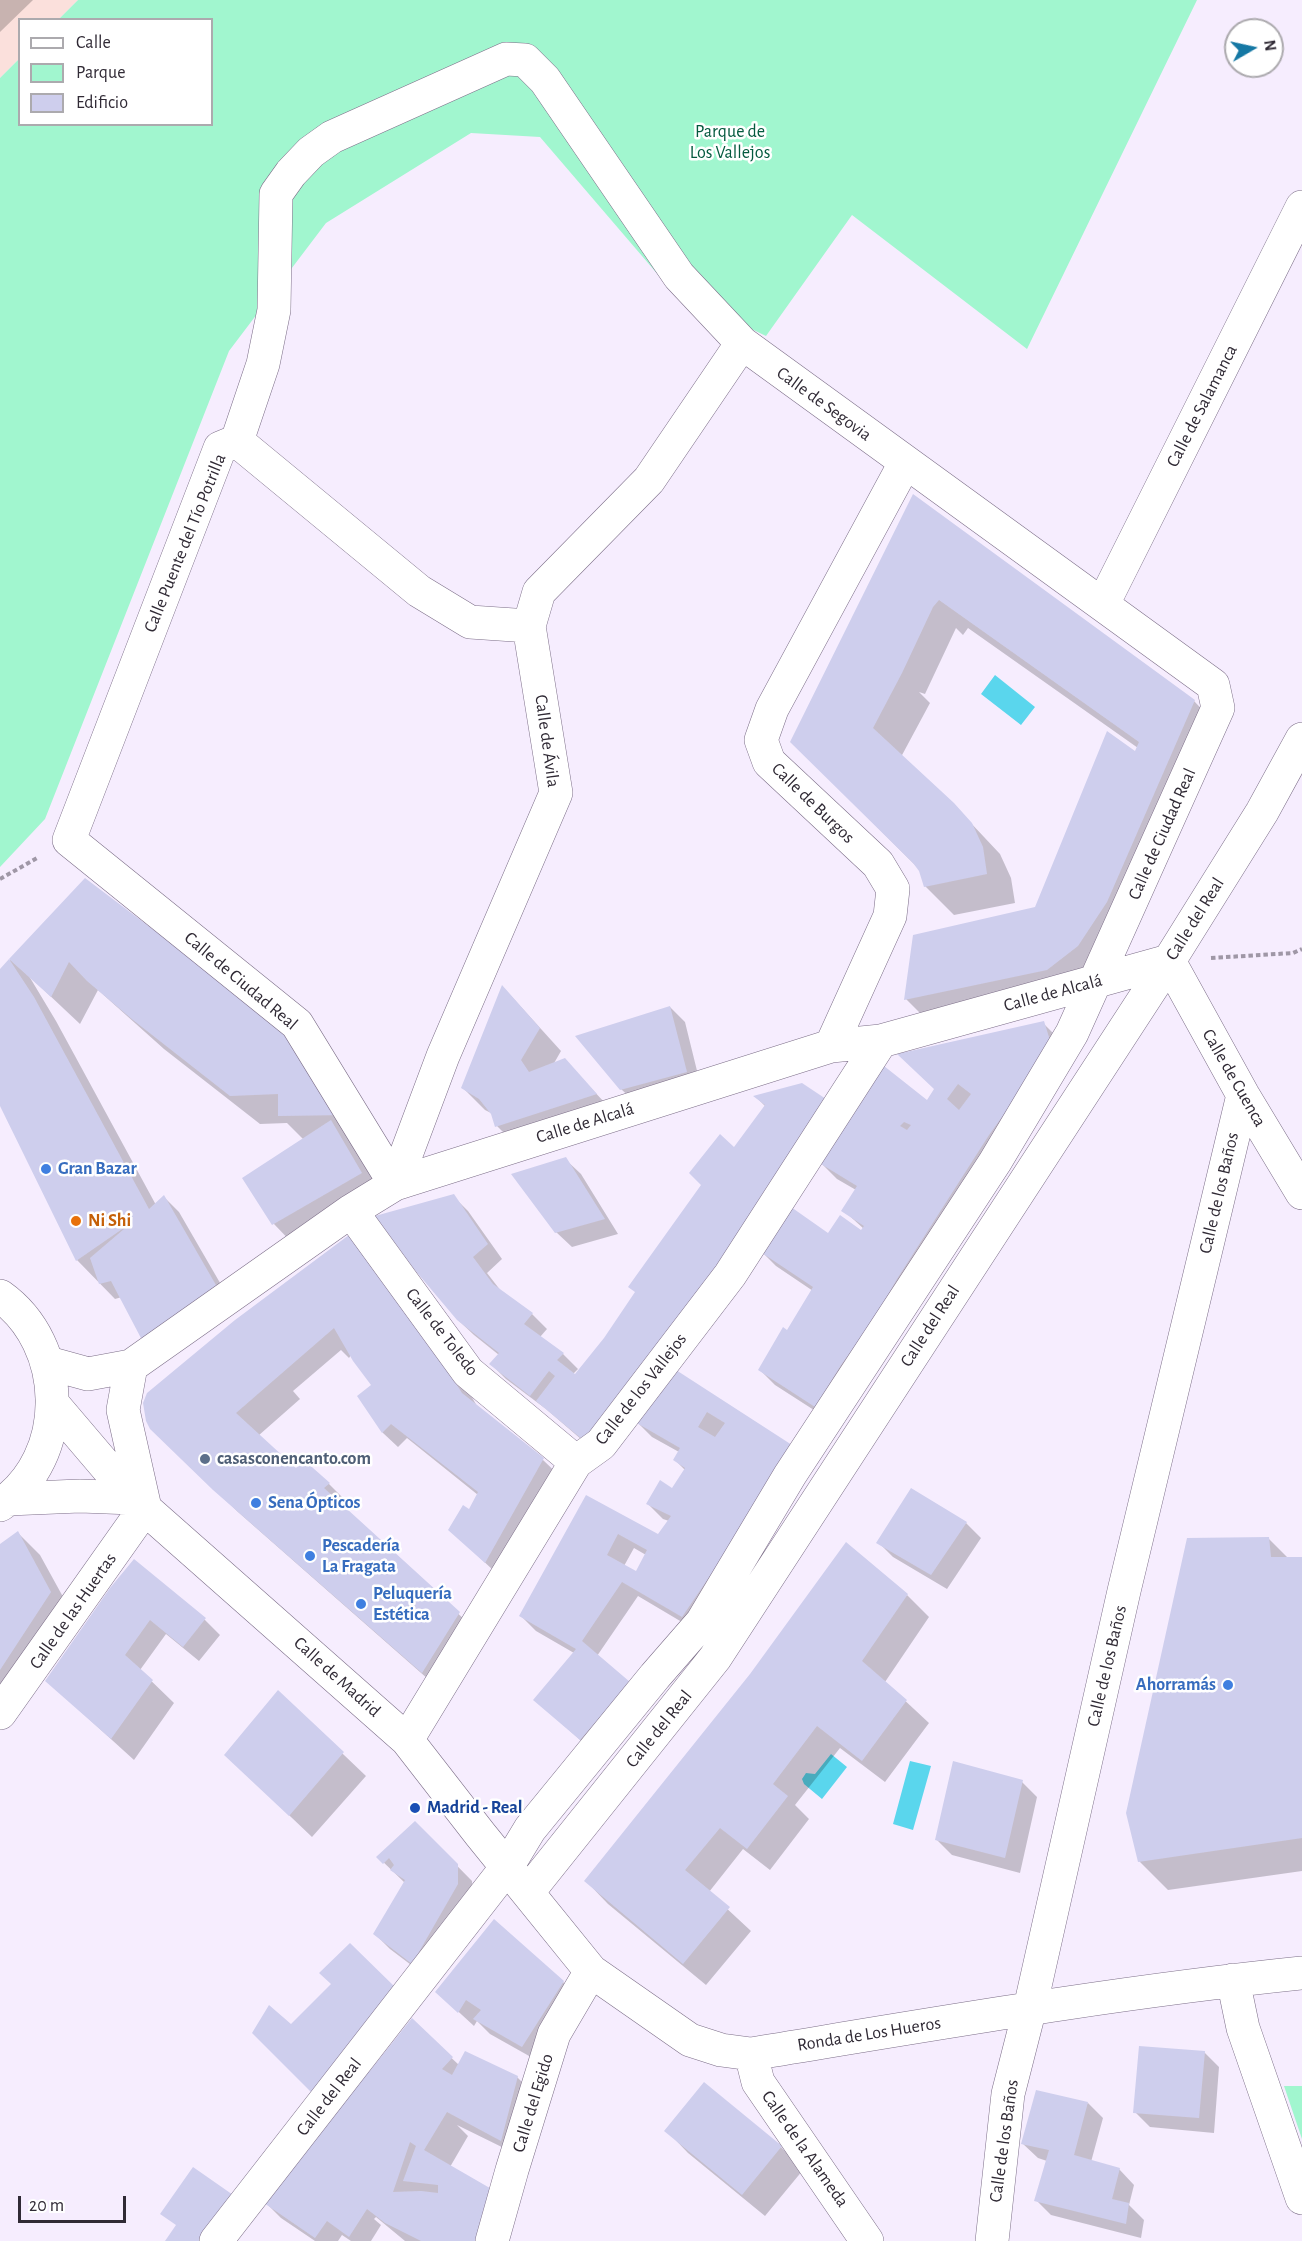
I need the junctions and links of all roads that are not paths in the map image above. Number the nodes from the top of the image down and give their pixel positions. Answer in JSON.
{"nodes":[{"id":1,"x":506,"y":59,"type":"joint"},
{"id":2,"x":1302,"y":207,"type":"edge"},
{"id":3,"x":742,"y":343,"type":"junction"},
{"id":4,"x":237,"y":441,"type":"junction"},
{"id":5,"x":905,"y":463,"type":"junction"},
{"id":6,"x":1103,"y":604,"type":"junction"},
{"id":7,"x":529,"y":626,"type":"junction"},
{"id":8,"x":1213,"y":685,"type":"joint"},
{"id":9,"x":1302,"y":739,"type":"edge"},
{"id":10,"x":69,"y":840,"type":"joint"},
{"id":11,"x":1169,"y":961,"type":"junction"},
{"id":12,"x":1096,"y":981,"type":"junction"},
{"id":13,"x":881,"y":1041,"type":"junction"},
{"id":14,"x":831,"y":1046,"type":"junction"},
{"id":15,"x":1243,"y":1095,"type":"junction"},
{"id":16,"x":395,"y":1184,"type":"junction"},
{"id":17,"x":1302,"y":1193,"type":"edge"},
{"id":18,"x":351,"y":1210,"type":"junction"},
{"id":19,"x":0,"y":1296,"type":"edge"},
{"id":20,"x":48,"y":1363,"type":"junction"},
{"id":21,"x":131,"y":1366,"type":"junction"},
{"id":22,"x":53,"y":1404,"type":"junction"},
{"id":23,"x":576,"y":1462,"type":"junction"},
{"id":24,"x":4,"y":1502,"type":"edge"},
{"id":25,"x":139,"y":1503,"type":"junction"},
{"id":26,"x":0,"y":1713,"type":"edge"},
{"id":27,"x":407,"y":1740,"type":"junction"},
{"id":28,"x":507,"y":1867,"type":"junction"},
{"id":29,"x":528,"y":1892,"type":"junction"},
{"id":30,"x":591,"y":1971,"type":"junction"},
{"id":31,"x":1302,"y":1973,"type":"edge"},
{"id":32,"x":1233,"y":1980,"type":"junction"},
{"id":33,"x":1030,"y":2008,"type":"junction"},
{"id":34,"x":751,"y":2054,"type":"junction"},
{"id":35,"x":1302,"y":2198,"type":"edge"},
{"id":36,"x":216,"y":2241,"type":"edge"},
{"id":37,"x":492,"y":2241,"type":"edge"},
{"id":38,"x":867,"y":2241,"type":"edge"},
{"id":39,"x":992,"y":2241,"type":"edge"}],
"edges":[{"from":1,"to":3,"type":"street","name":"Calle de Segovia"},
{"from":1,"to":4,"type":"street","name":"Calle Puente del Tío Potrilla"},
{"from":2,"to":6,"type":"street","name":"Calle de Salamanca"},
{"from":3,"to":5,"type":"street","name":"Calle de Segovia"},
{"from":3,"to":7,"type":"street","name":"Calle de Ávila"},
{"from":4,"to":7,"type":"street"},
{"from":4,"to":10,"type":"street","name":"Calle Puente del Tío Potrilla"},
{"from":5,"to":6,"type":"street","name":"Calle de Segovia"},
{"from":5,"to":14,"type":"street","name":"Calle de Burgos"},
{"from":6,"to":8,"type":"street","name":"Calle de Segovia"},
{"from":7,"to":16,"type":"street","name":"Calle de Ávila"},
{"from":8,"to":12,"type":"street","name":"Calle de Ciudad Real"},
{"from":9,"to":11,"type":"street","name":"Calle del Real"},
{"from":10,"to":16,"type":"street","name":"Calle de Ciudad Real"},
{"from":11,"to":12,"type":"street","name":"Calle de Alcalá"},
{"from":11,"to":15,"type":"street","name":"Calle de Cuenca"},
{"from":11,"to":29,"type":"street","name":"Calle del Real"},
{"from":12,"to":13,"type":"street","name":"Calle de Alcalá"},
{"from":12,"to":28,"type":"street","name":"Calle de Ciudad Real"},
{"from":13,"to":14,"type":"street","name":"Calle de Alcalá"},
{"from":13,"to":23,"type":"street","name":"Calle de los Vallejos"},
{"from":14,"to":16,"type":"street","name":"Calle de Alcalá"},
{"from":15,"to":17,"type":"street","name":"Calle de Cuenca"},
{"from":15,"to":33,"type":"street","name":"Calle de los Baños"},
{"from":16,"to":18,"type":"street","name":"Calle de Alcalá"},
{"from":18,"to":21,"type":"street","name":"Calle de Alcalá"},
{"from":18,"to":23,"type":"street","name":"Calle de Toledo"},
{"from":19,"to":20,"type":"street"},
{"from":20,"to":21,"type":"street","name":"Calle de Alcalá"},
{"from":20,"to":22,"type":"street"},
{"from":21,"to":25,"type":"street"},
{"from":22,"to":24,"type":"street"},
{"from":22,"to":25,"type":"street","name":"Calle de Madrid"},
{"from":23,"to":27,"type":"street","name":"Calle de los Vallejos"},
{"from":24,"to":25,"type":"street"},
{"from":25,"to":26,"type":"street","name":"Calle de las Huertas"},
{"from":25,"to":27,"type":"street","name":"Calle de Madrid"},
{"from":27,"to":28,"type":"street","name":"Calle de Madrid"},
{"from":28,"to":29,"type":"street","name":"Ronda de Los Hueros"},
{"from":28,"to":36,"type":"street","name":"Calle del Real"},
{"from":29,"to":30,"type":"street","name":"Ronda de Los Hueros"},
{"from":30,"to":34,"type":"street","name":"Ronda de Los Hueros"},
{"from":30,"to":37,"type":"street","name":"Calle del Egido"},
{"from":31,"to":32,"type":"street","name":"Ronda de Los Hueros"},
{"from":32,"to":33,"type":"street","name":"Ronda de Los Hueros"},
{"from":32,"to":35,"type":"street"},
{"from":33,"to":34,"type":"street","name":"Ronda de Los Hueros"},
{"from":33,"to":39,"type":"street","name":"Calle de los Baños"},
{"from":34,"to":38,"type":"street","name":"Calle de la Alameda"}]}
